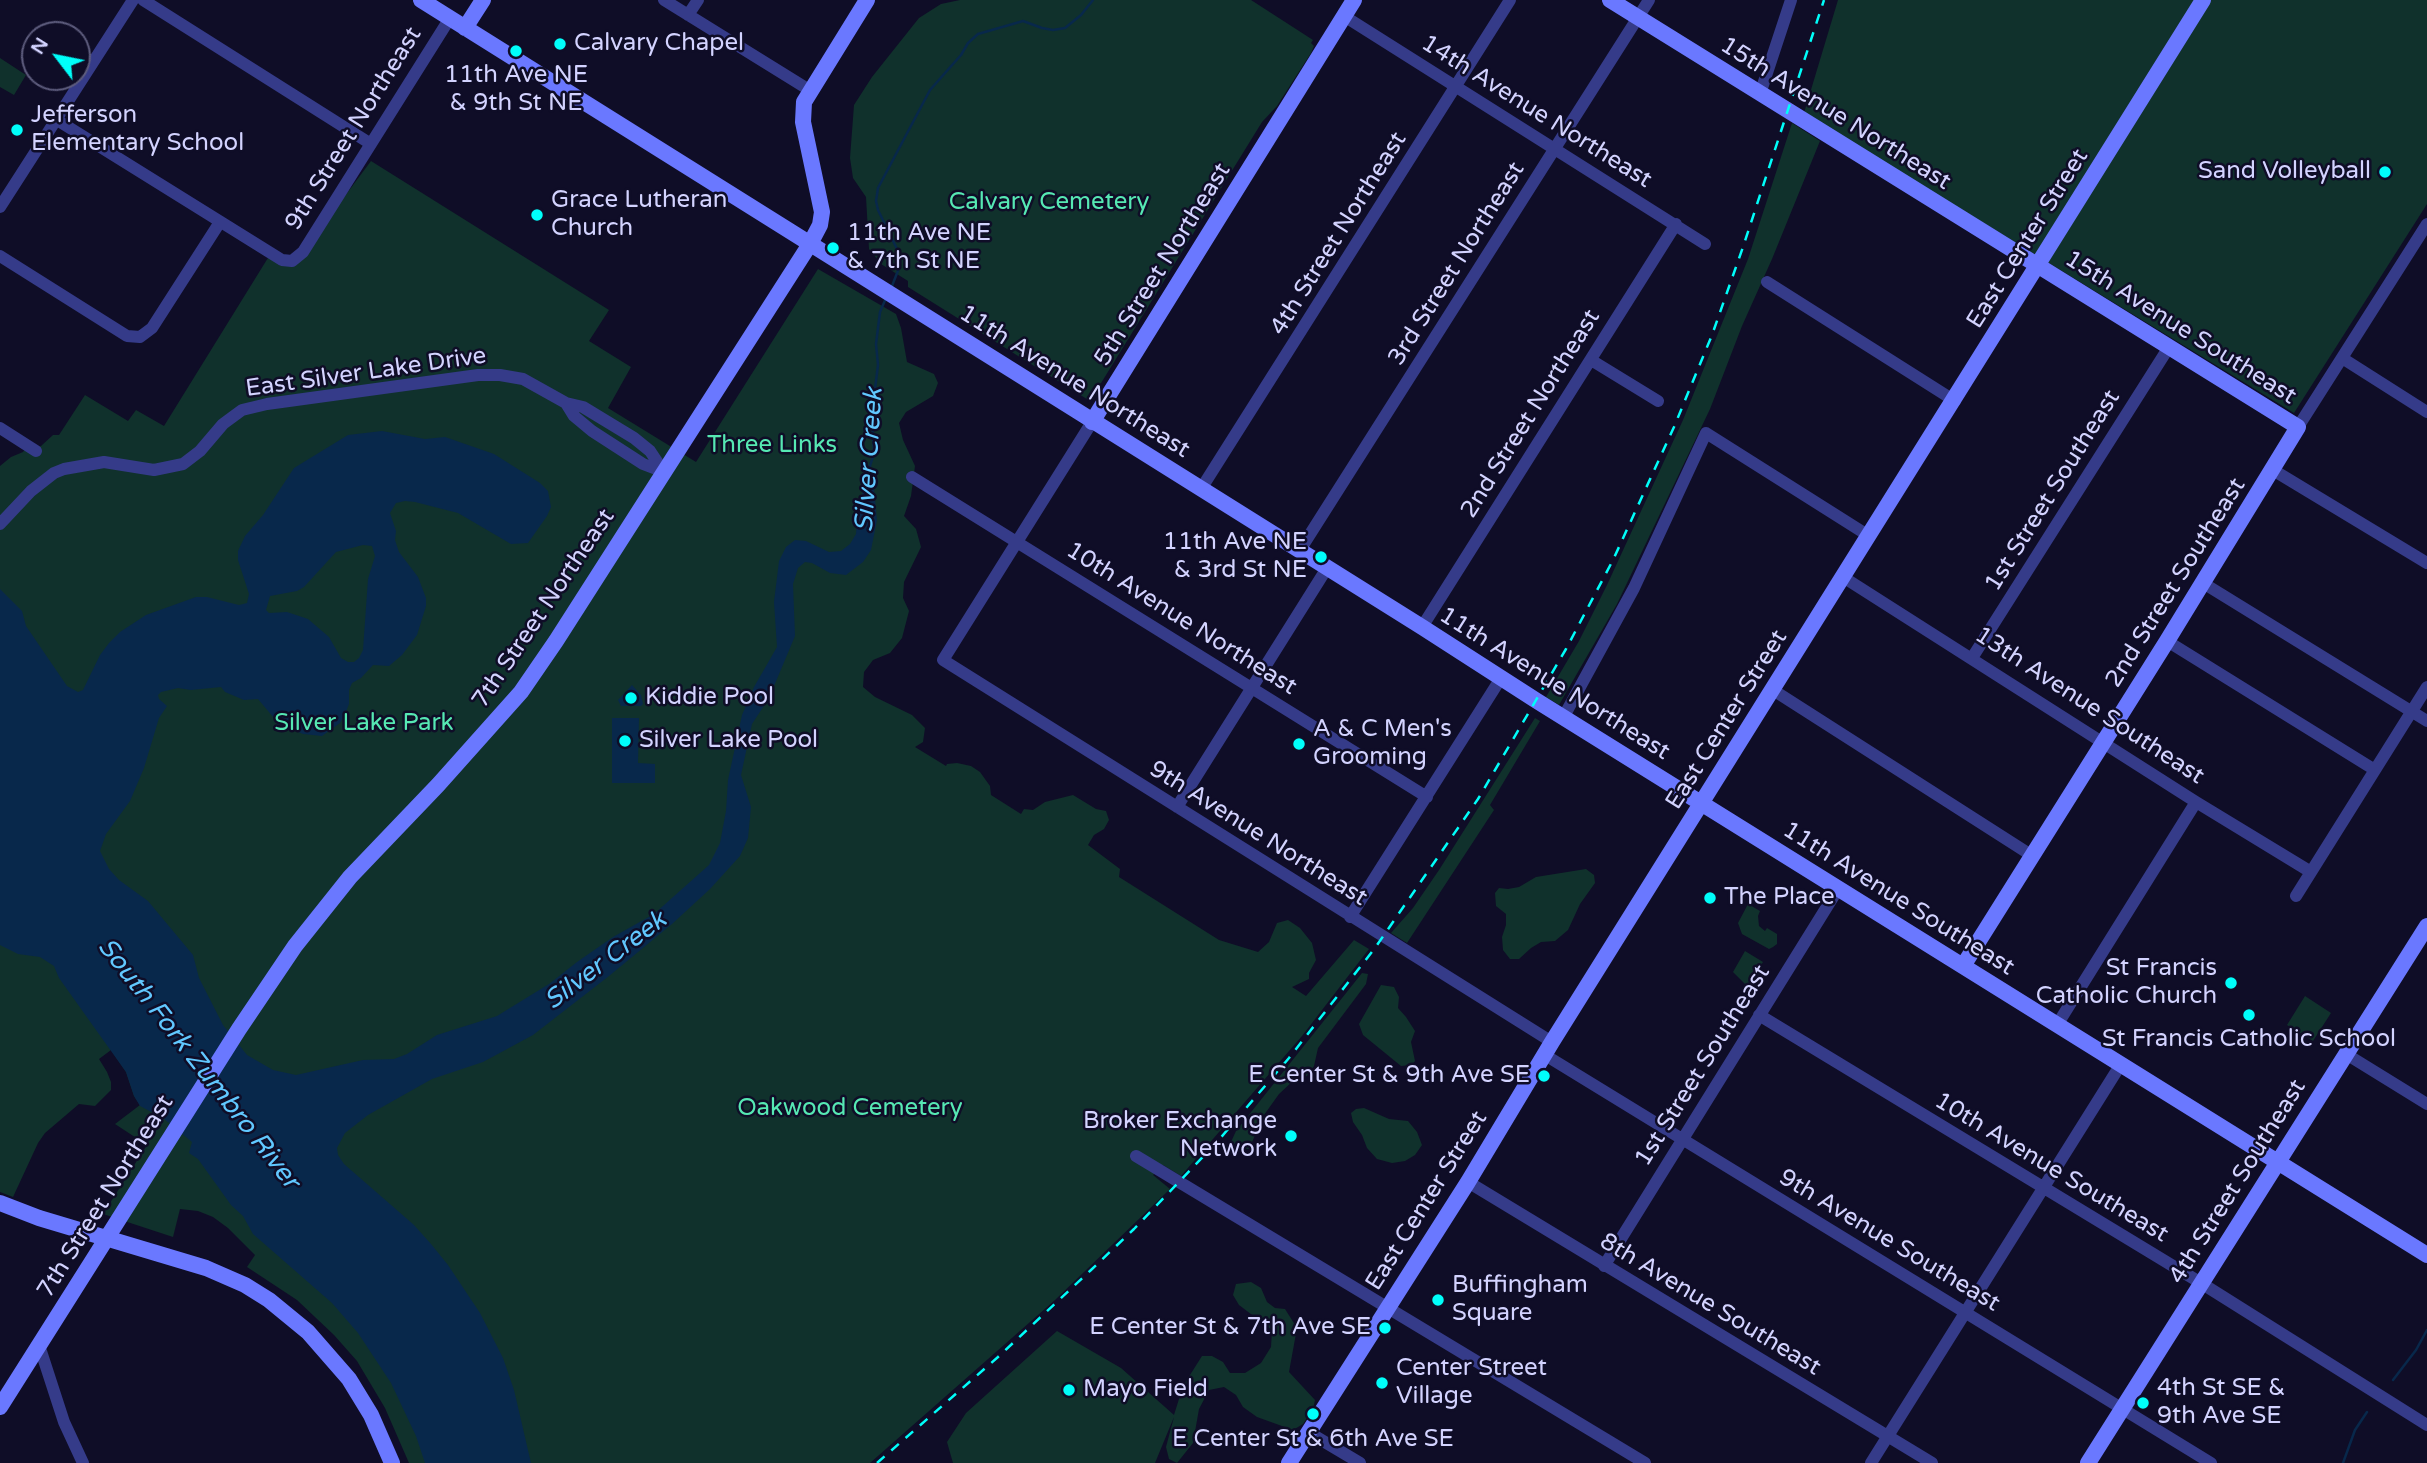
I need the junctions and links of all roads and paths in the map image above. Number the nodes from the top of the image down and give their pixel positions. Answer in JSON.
{"nodes":[{"id":1,"x":133,"y":0,"type":"edge"},
{"id":2,"x":143,"y":0,"type":"edge"},
{"id":3,"x":421,"y":0,"type":"edge"},
{"id":4,"x":483,"y":0,"type":"edge"},
{"id":5,"x":664,"y":0,"type":"edge"},
{"id":6,"x":698,"y":0,"type":"edge"},
{"id":7,"x":867,"y":0,"type":"edge"},
{"id":8,"x":1354,"y":0,"type":"edge"},
{"id":9,"x":1510,"y":0,"type":"edge"},
{"id":10,"x":1610,"y":0,"type":"edge"},
{"id":11,"x":1649,"y":0,"type":"edge"},
{"id":12,"x":1791,"y":0,"type":"edge"},
{"id":13,"x":2203,"y":0,"type":"edge"},
{"id":14,"x":688,"y":15,"type":"junction"},
{"id":15,"x":1344,"y":16,"type":"junction"},
{"id":16,"x":450,"y":18,"type":"junction"},
{"id":17,"x":1638,"y":18,"type":"junction"},
{"id":18,"x":465,"y":27,"type":"junction"},
{"id":19,"x":1457,"y":87,"type":"junction"},
{"id":20,"x":811,"y":91,"type":"junction"},
{"id":21,"x":1760,"y":94,"type":"junction"},
{"id":22,"x":57,"y":120,"type":"junction"},
{"id":23,"x":371,"y":144,"type":"junction"},
{"id":24,"x":1555,"y":149,"type":"junction"},
{"id":25,"x":0,"y":207,"type":"edge"},
{"id":26,"x":220,"y":222,"type":"junction"},
{"id":27,"x":2427,"y":224,"type":"edge"},
{"id":28,"x":1676,"y":225,"type":"junction"},
{"id":29,"x":1705,"y":243,"type":"dead end"},
{"id":30,"x":810,"y":244,"type":"junction"},
{"id":31,"x":0,"y":256,"type":"edge"},
{"id":32,"x":2037,"y":267,"type":"junction"},
{"id":33,"x":1768,"y":282,"type":"dead end"},
{"id":34,"x":2169,"y":347,"type":"junction"},
{"id":35,"x":2342,"y":358,"type":"junction"},
{"id":36,"x":1591,"y":360,"type":"junction"},
{"id":37,"x":1658,"y":401,"type":"dead end"},
{"id":38,"x":1955,"y":401,"type":"junction"},
{"id":39,"x":2427,"y":412,"type":"edge"},
{"id":40,"x":1092,"y":422,"type":"junction"},
{"id":41,"x":0,"y":428,"type":"edge"},
{"id":42,"x":2298,"y":428,"type":"junction"},
{"id":43,"x":36,"y":451,"type":"dead end"},
{"id":44,"x":2273,"y":470,"type":"junction"},
{"id":45,"x":664,"y":472,"type":"junction"},
{"id":46,"x":912,"y":477,"type":"dead end"},
{"id":47,"x":1201,"y":489,"type":"junction"},
{"id":48,"x":0,"y":524,"type":"edge"},
{"id":49,"x":1869,"y":536,"type":"junction"},
{"id":50,"x":1016,"y":542,"type":"junction"},
{"id":51,"x":1300,"y":550,"type":"junction"},
{"id":52,"x":2427,"y":563,"type":"edge"},
{"id":53,"x":1327,"y":568,"type":"junction"},
{"id":54,"x":1843,"y":577,"type":"junction"},
{"id":55,"x":2203,"y":583,"type":"junction"},
{"id":56,"x":1422,"y":626,"type":"junction"},
{"id":57,"x":2167,"y":641,"type":"junction"},
{"id":58,"x":1972,"y":657,"type":"junction"},
{"id":59,"x":943,"y":660,"type":"joint"},
{"id":60,"x":1501,"y":678,"type":"junction"},
{"id":61,"x":1252,"y":687,"type":"junction"},
{"id":62,"x":2427,"y":687,"type":"edge"},
{"id":63,"x":1773,"y":690,"type":"junction"},
{"id":64,"x":2412,"y":712,"type":"junction"},
{"id":65,"x":1563,"y":718,"type":"junction"},
{"id":66,"x":2427,"y":721,"type":"edge"},
{"id":67,"x":2103,"y":742,"type":"junction"},
{"id":68,"x":2375,"y":770,"type":"junction"},
{"id":69,"x":1427,"y":797,"type":"junction"},
{"id":70,"x":2196,"y":802,"type":"junction"},
{"id":71,"x":1702,"y":804,"type":"junction"},
{"id":72,"x":1177,"y":807,"type":"junction"},
{"id":73,"x":2031,"y":855,"type":"junction"},
{"id":74,"x":2311,"y":872,"type":"junction"},
{"id":75,"x":1838,"y":888,"type":"junction"},
{"id":76,"x":2296,"y":896,"type":"dead end"},
{"id":77,"x":1350,"y":917,"type":"junction"},
{"id":78,"x":2424,"y":937,"type":"edge"},
{"id":79,"x":1963,"y":966,"type":"junction"},
{"id":80,"x":1759,"y":1015,"type":"junction"},
{"id":81,"x":2057,"y":1025,"type":"junction"},
{"id":82,"x":1548,"y":1049,"type":"junction"},
{"id":83,"x":2346,"y":1054,"type":"junction"},
{"id":84,"x":2122,"y":1064,"type":"junction"},
{"id":85,"x":2427,"y":1104,"type":"edge"},
{"id":86,"x":1682,"y":1140,"type":"junction"},
{"id":87,"x":1136,"y":1156,"type":"dead end"},
{"id":88,"x":2277,"y":1161,"type":"junction"},
{"id":89,"x":1468,"y":1182,"type":"junction"},
{"id":90,"x":2044,"y":1188,"type":"junction"},
{"id":91,"x":0,"y":1203,"type":"edge"},
{"id":92,"x":108,"y":1237,"type":"junction"},
{"id":93,"x":2427,"y":1255,"type":"edge"},
{"id":94,"x":1604,"y":1266,"type":"junction"},
{"id":95,"x":2201,"y":1283,"type":"junction"},
{"id":96,"x":1387,"y":1307,"type":"junction"},
{"id":97,"x":1966,"y":1311,"type":"junction"},
{"id":98,"x":39,"y":1345,"type":"junction"},
{"id":99,"x":0,"y":1407,"type":"edge"},
{"id":100,"x":2122,"y":1408,"type":"junction"},
{"id":101,"x":2427,"y":1425,"type":"edge"},
{"id":102,"x":1308,"y":1432,"type":"junction"},
{"id":103,"x":1888,"y":1436,"type":"junction"},
{"id":104,"x":83,"y":1463,"type":"edge"},
{"id":105,"x":392,"y":1463,"type":"edge"},
{"id":106,"x":1289,"y":1463,"type":"edge"},
{"id":107,"x":1360,"y":1463,"type":"edge"},
{"id":108,"x":1644,"y":1463,"type":"edge"},
{"id":109,"x":1871,"y":1463,"type":"edge"},
{"id":110,"x":1932,"y":1463,"type":"edge"},
{"id":111,"x":2088,"y":1463,"type":"edge"},
{"id":112,"x":2211,"y":1463,"type":"edge"}],
"edges":[{"from":1,"to":22,"type":"street"},
{"from":2,"to":23,"type":"street"},
{"from":3,"to":16,"type":"street","name":"11th Avenue Northeast"},
{"from":4,"to":18,"type":"street"},
{"from":5,"to":14,"type":"street"},
{"from":6,"to":14,"type":"street"},
{"from":7,"to":20,"type":"street","name":"7th Street Northeast"},
{"from":8,"to":15,"type":"street","name":"5th Street Northeast"},
{"from":9,"to":19,"type":"street","name":"4th Street Northeast"},
{"from":10,"to":17,"type":"street","name":"15th Avenue Northeast"},
{"from":11,"to":17,"type":"street","name":"3rd Street Northeast"},
{"from":12,"to":21,"type":"street"},
{"from":13,"to":32,"type":"street","name":"East Center Street"},
{"from":14,"to":20,"type":"street"},
{"from":15,"to":19,"type":"street","name":"14th Avenue Northeast"},
{"from":15,"to":40,"type":"street","name":"5th Street Northeast"},
{"from":16,"to":18,"type":"street","name":"11th Avenue Northeast"},
{"from":16,"to":23,"type":"street","name":"9th Street Northeast"},
{"from":17,"to":21,"type":"street","name":"15th Avenue Northeast"},
{"from":17,"to":24,"type":"street","name":"3rd Street Northeast"},
{"from":18,"to":30,"type":"street","name":"11th Avenue Northeast"},
{"from":19,"to":24,"type":"street","name":"14th Avenue Northeast"},
{"from":19,"to":47,"type":"street","name":"4th Street Northeast"},
{"from":20,"to":30,"type":"street","name":"7th Street Northeast"},
{"from":21,"to":32,"type":"street","name":"15th Avenue Northeast"},
{"from":22,"to":25,"type":"street"},
{"from":22,"to":26,"type":"street"},
{"from":23,"to":26,"type":"street","name":"9th Street Northeast"},
{"from":24,"to":28,"type":"street","name":"14th Avenue Northeast"},
{"from":24,"to":51,"type":"street","name":"3rd Street Northeast"},
{"from":26,"to":31,"type":"street"},
{"from":27,"to":35,"type":"street","name":"2nd Street Southeast"},
{"from":28,"to":29,"type":"street","name":"14th Avenue Northeast"},
{"from":28,"to":36,"type":"street","name":"2nd Street Northeast"},
{"from":30,"to":40,"type":"street","name":"11th Avenue Northeast"},
{"from":30,"to":45,"type":"street","name":"7th Street Northeast"},
{"from":32,"to":34,"type":"street","name":"15th Avenue Southeast"},
{"from":32,"to":38,"type":"street","name":"East Center Street"},
{"from":33,"to":38,"type":"street"},
{"from":34,"to":42,"type":"street","name":"15th Avenue Southeast"},
{"from":34,"to":58,"type":"street","name":"1st Street Southeast"},
{"from":35,"to":39,"type":"street"},
{"from":35,"to":42,"type":"street","name":"2nd Street Southeast"},
{"from":36,"to":37,"type":"street"},
{"from":36,"to":56,"type":"street","name":"2nd Street Northeast"},
{"from":38,"to":49,"type":"street","name":"East Center Street"},
{"from":40,"to":47,"type":"street","name":"11th Avenue Northeast"},
{"from":40,"to":50,"type":"street","name":"5th Street Northeast"},
{"from":41,"to":43,"type":"street"},
{"from":42,"to":44,"type":"street","name":"2nd Street Southeast"},
{"from":44,"to":52,"type":"street"},
{"from":44,"to":55,"type":"street","name":"2nd Street Southeast"},
{"from":45,"to":48,"type":"street","name":"East Silver Lake Drive"},
{"from":45,"to":92,"type":"street","name":"7th Street Northeast"},
{"from":46,"to":50,"type":"street","name":"10th Avenue Northeast"},
{"from":47,"to":51,"type":"street","name":"11th Avenue Northeast"},
{"from":49,"to":54,"type":"street","name":"East Center Street"},
{"from":49,"to":65,"type":"street"},
{"from":50,"to":59,"type":"street","name":"5th Street Northeast"},
{"from":50,"to":61,"type":"street","name":"10th Avenue Northeast"},
{"from":51,"to":53,"type":"street","name":"11th Avenue Northeast"},
{"from":53,"to":56,"type":"street","name":"11th Avenue Northeast"},
{"from":53,"to":61,"type":"street"},
{"from":54,"to":58,"type":"street","name":"13th Avenue Southeast"},
{"from":54,"to":63,"type":"street","name":"East Center Street"},
{"from":55,"to":57,"type":"street","name":"2nd Street Southeast"},
{"from":55,"to":64,"type":"street"},
{"from":56,"to":60,"type":"street","name":"11th Avenue Northeast"},
{"from":57,"to":67,"type":"street","name":"2nd Street Southeast"},
{"from":57,"to":68,"type":"street"},
{"from":58,"to":67,"type":"street","name":"13th Avenue Southeast"},
{"from":59,"to":72,"type":"street","name":"9th Avenue Northeast"},
{"from":60,"to":65,"type":"street","name":"11th Avenue Northeast"},
{"from":60,"to":69,"type":"street"},
{"from":61,"to":69,"type":"street","name":"10th Avenue Northeast"},
{"from":61,"to":72,"type":"street"},
{"from":62,"to":64,"type":"street"},
{"from":63,"to":71,"type":"street","name":"East Center Street"},
{"from":63,"to":73,"type":"street"},
{"from":64,"to":66,"type":"street"},
{"from":64,"to":68,"type":"street"},
{"from":65,"to":71,"type":"street","name":"11th Avenue Northeast"},
{"from":67,"to":70,"type":"street","name":"13th Avenue Southeast"},
{"from":67,"to":73,"type":"street","name":"2nd Street Southeast"},
{"from":68,"to":74,"type":"street"},
{"from":69,"to":77,"type":"street"},
{"from":70,"to":74,"type":"street","name":"13th Avenue Southeast"},
{"from":70,"to":81,"type":"street"},
{"from":71,"to":75,"type":"street","name":"11th Avenue Southeast"},
{"from":71,"to":82,"type":"street","name":"East Center Street"},
{"from":72,"to":77,"type":"street","name":"9th Avenue Northeast"},
{"from":73,"to":79,"type":"street","name":"2nd Street Southeast"},
{"from":74,"to":76,"type":"street"},
{"from":75,"to":79,"type":"street","name":"11th Avenue Southeast"},
{"from":75,"to":80,"type":"street","name":"1st Street Southeast"},
{"from":77,"to":82,"type":"street","name":"9th Avenue Northeast"},
{"from":78,"to":83,"type":"street","name":"4th Street Southeast"},
{"from":79,"to":81,"type":"street","name":"11th Avenue Southeast"},
{"from":80,"to":86,"type":"street","name":"1st Street Southeast"},
{"from":80,"to":90,"type":"street","name":"10th Avenue Southeast"},
{"from":81,"to":84,"type":"street","name":"11th Avenue Southeast"},
{"from":82,"to":86,"type":"street","name":"9th Avenue Southeast"},
{"from":82,"to":89,"type":"street","name":"East Center Street"},
{"from":83,"to":85,"type":"street"},
{"from":83,"to":88,"type":"street","name":"4th Street Southeast"},
{"from":84,"to":88,"type":"street","name":"11th Avenue Southeast"},
{"from":84,"to":90,"type":"street"},
{"from":86,"to":94,"type":"street","name":"1st Street Southeast"},
{"from":86,"to":97,"type":"street","name":"9th Avenue Southeast"},
{"from":87,"to":96,"type":"street"},
{"from":88,"to":93,"type":"street","name":"11th Avenue Southeast"},
{"from":88,"to":95,"type":"street","name":"4th Street Southeast"},
{"from":89,"to":94,"type":"street","name":"8th Avenue Southeast"},
{"from":89,"to":96,"type":"street","name":"East Center Street"},
{"from":90,"to":95,"type":"street","name":"10th Avenue Southeast"},
{"from":90,"to":97,"type":"street"},
{"from":91,"to":92,"type":"street"},
{"from":92,"to":98,"type":"street","name":"7th Street Northeast"},
{"from":92,"to":105,"type":"street"},
{"from":94,"to":103,"type":"street","name":"8th Avenue Southeast"},
{"from":95,"to":100,"type":"street","name":"4th Street Southeast"},
{"from":95,"to":101,"type":"street","name":"10th Avenue Southeast"},
{"from":96,"to":102,"type":"street","name":"East Center Street"},
{"from":96,"to":108,"type":"street"},
{"from":97,"to":100,"type":"street","name":"9th Avenue Southeast"},
{"from":97,"to":103,"type":"street"},
{"from":98,"to":99,"type":"street","name":"7th Street Northeast"},
{"from":98,"to":104,"type":"street"},
{"from":100,"to":111,"type":"street","name":"4th Street Southeast"},
{"from":100,"to":112,"type":"street","name":"9th Avenue Southeast"},
{"from":102,"to":106,"type":"street","name":"East Center Street"},
{"from":102,"to":107,"type":"street"},
{"from":103,"to":109,"type":"street"},
{"from":103,"to":110,"type":"street","name":"8th Avenue Southeast"}]}
